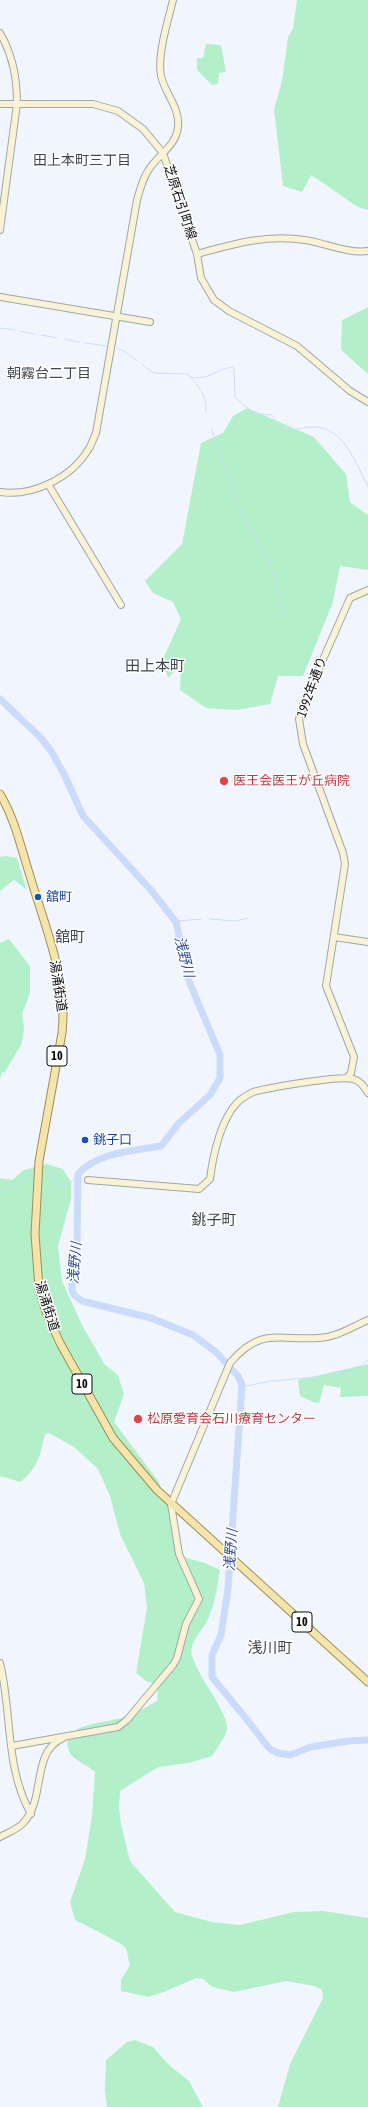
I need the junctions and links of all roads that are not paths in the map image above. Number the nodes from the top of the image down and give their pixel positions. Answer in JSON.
{"nodes":[{"id":1,"x":173,"y":0,"type":"edge"},
{"id":2,"x":0,"y":33,"type":"edge"},
{"id":3,"x":0,"y":104,"type":"edge"},
{"id":4,"x":17,"y":104,"type":"junction"},
{"id":5,"x":163,"y":153,"type":"junction"},
{"id":6,"x":0,"y":230,"type":"edge"},
{"id":7,"x":368,"y":251,"type":"edge"},
{"id":8,"x":197,"y":254,"type":"junction"},
{"id":9,"x":0,"y":297,"type":"edge"},
{"id":10,"x":116,"y":316,"type":"junction"},
{"id":11,"x":150,"y":322,"type":"dead end"},
{"id":12,"x":368,"y":402,"type":"edge"},
{"id":13,"x":48,"y":484,"type":"junction"},
{"id":14,"x":0,"y":492,"type":"edge"},
{"id":15,"x":368,"y":590,"type":"edge"},
{"id":16,"x":122,"y":605,"type":"dead end"},
{"id":17,"x":0,"y":794,"type":"edge"},
{"id":18,"x":334,"y":937,"type":"junction"},
{"id":19,"x":368,"y":942,"type":"edge"},
{"id":20,"x":347,"y":1078,"type":"junction"},
{"id":21,"x":368,"y":1093,"type":"edge"},
{"id":22,"x":88,"y":1180,"type":"dead end"},
{"id":23,"x":368,"y":1320,"type":"edge"},
{"id":24,"x":171,"y":1504,"type":"junction"},
{"id":25,"x":0,"y":1663,"type":"edge"},
{"id":26,"x":368,"y":1682,"type":"edge"},
{"id":27,"x":70,"y":1735,"type":"junction"},
{"id":28,"x":12,"y":1746,"type":"junction"},
{"id":29,"x":30,"y":1814,"type":"junction"},
{"id":30,"x":0,"y":1837,"type":"edge"}],
"edges":[{"from":1,"to":5,"type":"street"},
{"from":2,"to":4,"type":"street"},
{"from":3,"to":4,"type":"street","name":"芝原石引町線"},
{"from":4,"to":5,"type":"street","name":"芝原石引町線"},
{"from":4,"to":6,"type":"street"},
{"from":5,"to":8,"type":"street","name":"芝原石引町線"},
{"from":5,"to":10,"type":"street"},
{"from":7,"to":8,"type":"street"},
{"from":8,"to":12,"type":"street","name":"芝原石引町線"},
{"from":9,"to":10,"type":"street"},
{"from":10,"to":11,"type":"street"},
{"from":10,"to":13,"type":"street"},
{"from":13,"to":14,"type":"street"},
{"from":13,"to":16,"type":"street"},
{"from":15,"to":18,"type":"street","name":"1992年通り"},
{"from":17,"to":24,"type":"main road","name":"湯涌街道","number":"10"},
{"from":18,"to":19,"type":"street"},
{"from":18,"to":20,"type":"street","name":"1992年通り"},
{"from":20,"to":21,"type":"street"},
{"from":20,"to":22,"type":"street"},
{"from":23,"to":24,"type":"street"},
{"from":24,"to":26,"type":"main road","name":"湯涌街道","number":"10"},
{"from":24,"to":27,"type":"street"},
{"from":25,"to":28,"type":"street"},
{"from":27,"to":28,"type":"street"},
{"from":27,"to":29,"type":"street"},
{"from":28,"to":29,"type":"street"},
{"from":29,"to":30,"type":"street"}]}
